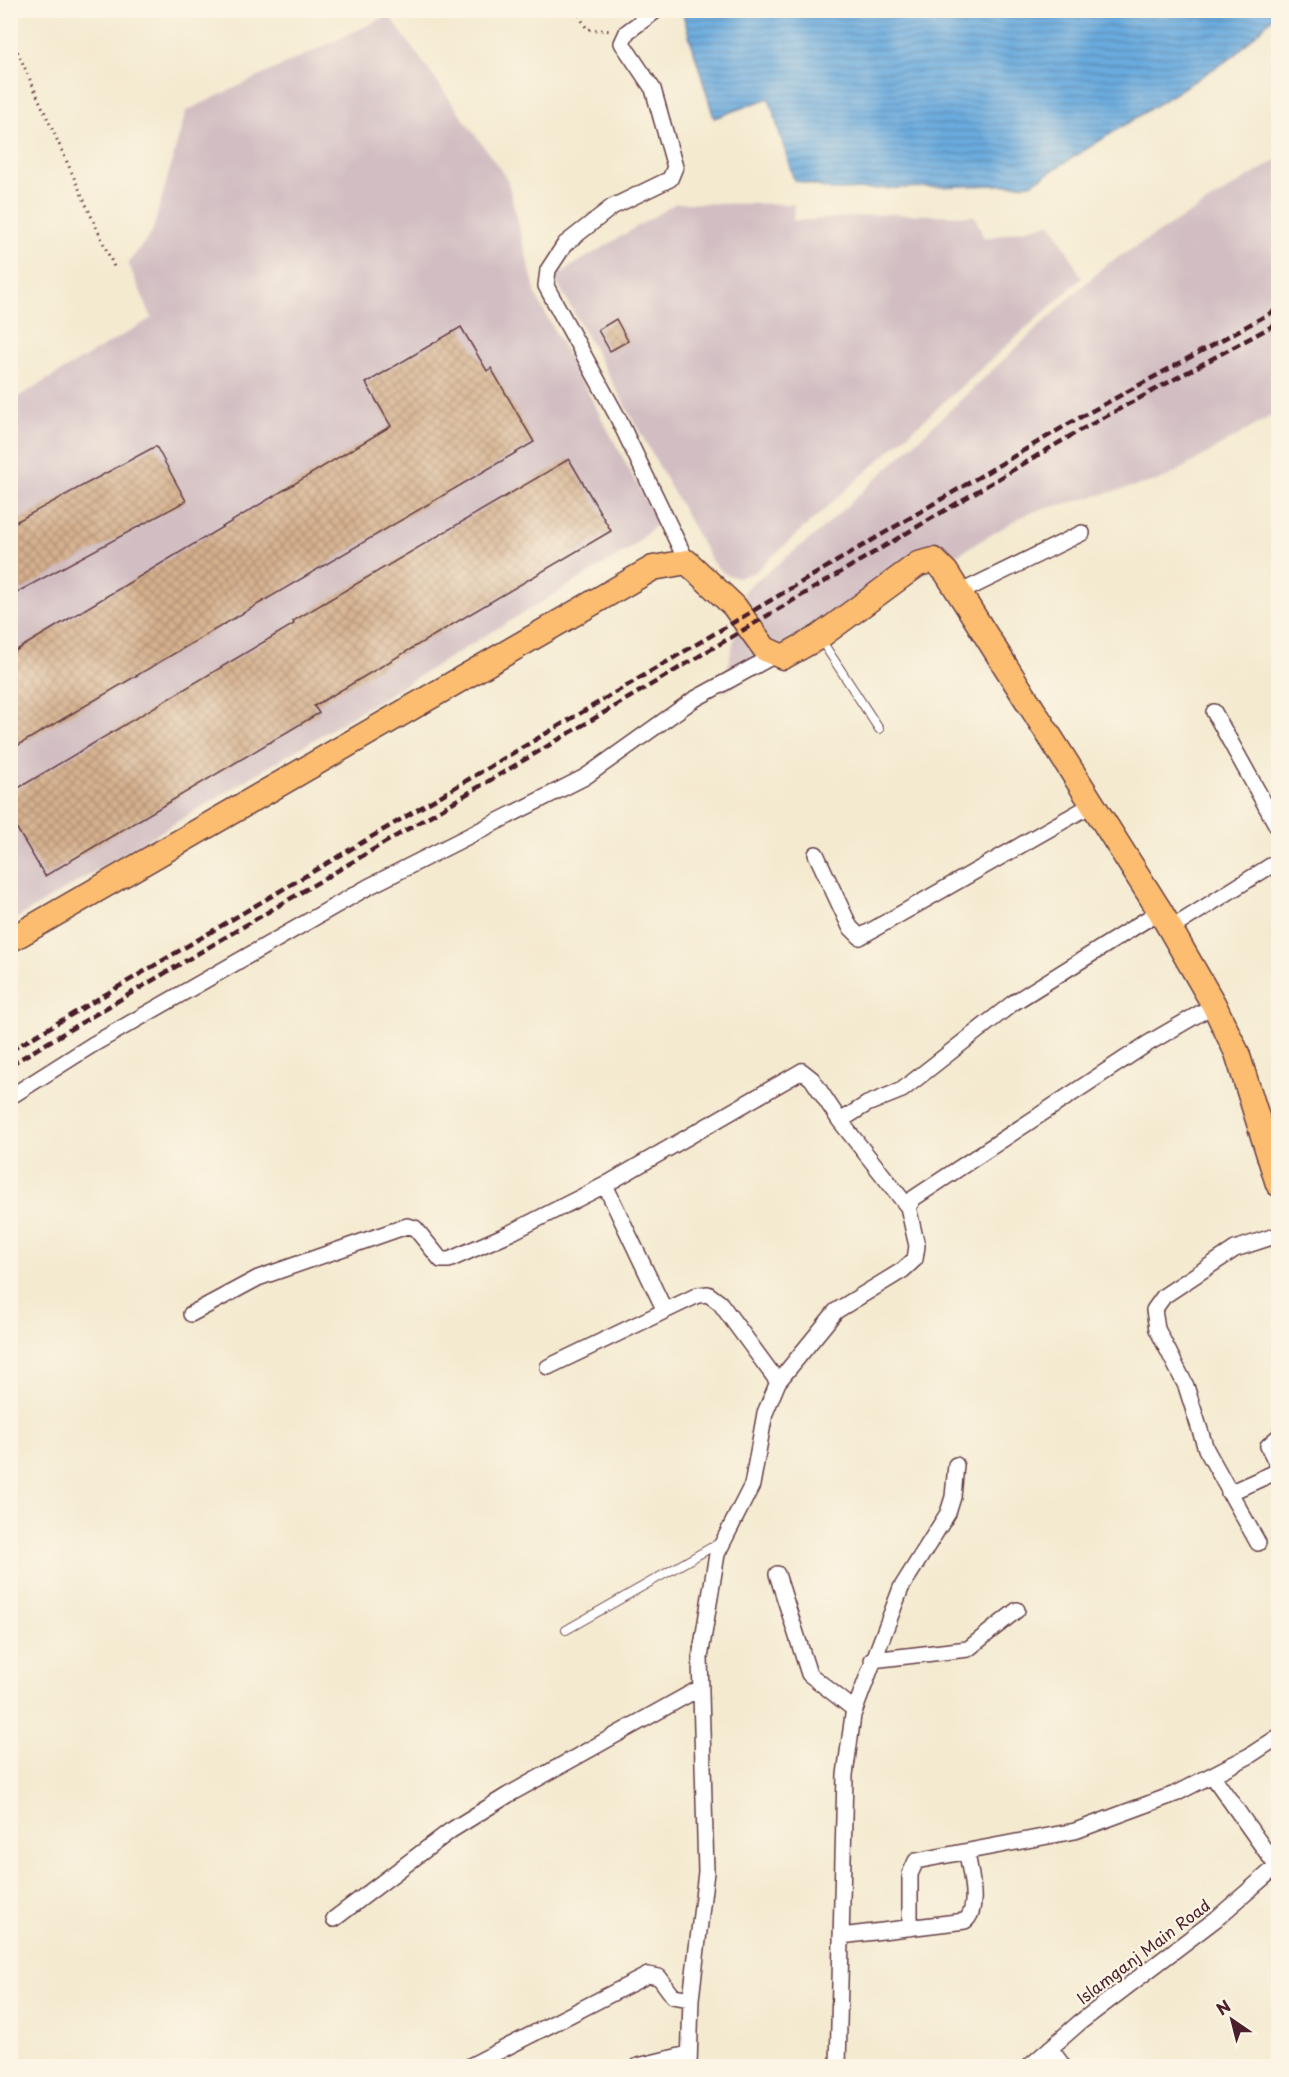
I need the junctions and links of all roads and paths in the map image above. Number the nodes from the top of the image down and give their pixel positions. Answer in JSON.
{"nodes":[{"id":1,"x":576,"y":10,"type":"edge"},
{"id":2,"x":657,"y":10,"type":"edge"},
{"id":3,"x":627,"y":32,"type":"junction"},
{"id":4,"x":10,"y":35,"type":"edge"},
{"id":5,"x":115,"y":269,"type":"dead end"},
{"id":6,"x":1082,"y":533,"type":"dead end"},
{"id":7,"x":687,"y":562,"type":"junction"},
{"id":8,"x":959,"y":593,"type":"junction"},
{"id":9,"x":819,"y":637,"type":"junction"},
{"id":10,"x":776,"y":656,"type":"junction"},
{"id":11,"x":1214,"y":712,"type":"dead end"},
{"id":12,"x":879,"y":729,"type":"dead end"},
{"id":13,"x":1093,"y":804,"type":"junction"},
{"id":14,"x":1278,"y":828,"type":"edge"},
{"id":15,"x":816,"y":854,"type":"dead end"},
{"id":16,"x":1278,"y":861,"type":"edge"},
{"id":17,"x":1165,"y":920,"type":"junction"},
{"id":18,"x":10,"y":940,"type":"edge"},
{"id":19,"x":1214,"y":1005,"type":"junction"},
{"id":20,"x":10,"y":1097,"type":"edge"},
{"id":21,"x":840,"y":1121,"type":"junction"},
{"id":22,"x":1278,"y":1179,"type":"edge"},
{"id":23,"x":604,"y":1185,"type":"junction"},
{"id":24,"x":908,"y":1208,"type":"junction"},
{"id":25,"x":1278,"y":1235,"type":"edge"},
{"id":26,"x":665,"y":1311,"type":"junction"},
{"id":27,"x":191,"y":1314,"type":"dead end"},
{"id":28,"x":548,"y":1366,"type":"dead end"},
{"id":29,"x":778,"y":1382,"type":"junction"},
{"id":30,"x":1278,"y":1437,"type":"edge"},
{"id":31,"x":956,"y":1465,"type":"dead end"},
{"id":32,"x":1230,"y":1493,"type":"junction"},
{"id":33,"x":722,"y":1541,"type":"junction"},
{"id":34,"x":1258,"y":1543,"type":"dead end"},
{"id":35,"x":777,"y":1574,"type":"dead end"},
{"id":36,"x":1017,"y":1610,"type":"dead end"},
{"id":37,"x":566,"y":1630,"type":"dead end"},
{"id":38,"x":872,"y":1660,"type":"junction"},
{"id":39,"x":700,"y":1688,"type":"junction"},
{"id":40,"x":855,"y":1710,"type":"junction"},
{"id":41,"x":1278,"y":1737,"type":"edge"},
{"id":42,"x":1212,"y":1775,"type":"junction"},
{"id":43,"x":967,"y":1852,"type":"junction"},
{"id":44,"x":1278,"y":1866,"type":"edge"},
{"id":45,"x":334,"y":1919,"type":"dead end"},
{"id":46,"x":910,"y":1928,"type":"junction"},
{"id":47,"x":841,"y":1936,"type":"junction"},
{"id":48,"x":690,"y":1999,"type":"junction"},
{"id":49,"x":1050,"y":2048,"type":"junction"},
{"id":50,"x":689,"y":2060,"type":"edge"},
{"id":51,"x":470,"y":2067,"type":"edge"},
{"id":52,"x":638,"y":2067,"type":"edge"},
{"id":53,"x":838,"y":2067,"type":"edge"},
{"id":54,"x":1030,"y":2067,"type":"edge"},
{"id":55,"x":1063,"y":2067,"type":"edge"}],
"edges":[{"from":1,"to":3,"type":"path"},
{"from":2,"to":3,"type":"street"},
{"from":3,"to":7,"type":"street"},
{"from":4,"to":5,"type":"path"},
{"from":6,"to":8,"type":"street"},
{"from":7,"to":10,"type":"main road"},
{"from":7,"to":18,"type":"main road"},
{"from":8,"to":9,"type":"main road"},
{"from":8,"to":13,"type":"main road"},
{"from":9,"to":10,"type":"main road"},
{"from":9,"to":12,"type":"lane"},
{"from":10,"to":20,"type":"street"},
{"from":11,"to":14,"type":"street"},
{"from":13,"to":15,"type":"street"},
{"from":13,"to":17,"type":"main road"},
{"from":16,"to":17,"type":"street"},
{"from":17,"to":19,"type":"main road"},
{"from":17,"to":21,"type":"street"},
{"from":19,"to":22,"type":"main road"},
{"from":19,"to":24,"type":"street"},
{"from":21,"to":23,"type":"street"},
{"from":21,"to":24,"type":"street"},
{"from":23,"to":26,"type":"street"},
{"from":23,"to":27,"type":"street"},
{"from":24,"to":29,"type":"street"},
{"from":25,"to":32,"type":"street"},
{"from":26,"to":28,"type":"street"},
{"from":26,"to":29,"type":"street"},
{"from":29,"to":33,"type":"street"},
{"from":30,"to":32,"type":"street"},
{"from":31,"to":38,"type":"street"},
{"from":32,"to":34,"type":"street"},
{"from":33,"to":37,"type":"lane"},
{"from":33,"to":39,"type":"street"},
{"from":35,"to":40,"type":"street"},
{"from":36,"to":38,"type":"street"},
{"from":38,"to":40,"type":"street"},
{"from":39,"to":45,"type":"street"},
{"from":39,"to":48,"type":"street"},
{"from":40,"to":47,"type":"street"},
{"from":41,"to":42,"type":"street"},
{"from":42,"to":43,"type":"street"},
{"from":42,"to":44,"type":"street"},
{"from":43,"to":46,"type":"street"},
{"from":43,"to":46,"type":"street"},
{"from":44,"to":49,"type":"street","name":"Islamganj Main Road"},
{"from":46,"to":47,"type":"street"},
{"from":47,"to":53,"type":"street"},
{"from":48,"to":50,"type":"street"},
{"from":48,"to":51,"type":"street"},
{"from":49,"to":54,"type":"street","name":"Islamganj Main Road"},
{"from":49,"to":55,"type":"street"},
{"from":50,"to":52,"type":"street"}]}
